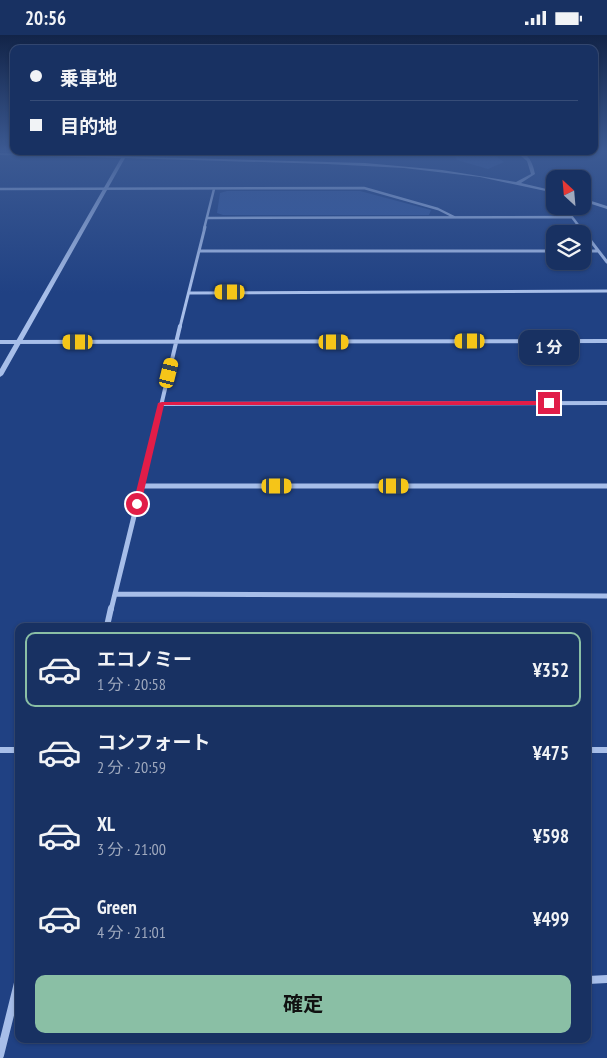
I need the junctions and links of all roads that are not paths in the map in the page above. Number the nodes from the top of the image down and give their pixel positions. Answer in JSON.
{"nodes":[{"id":1,"x":101,"y":198,"type":"edge"},
{"id":2,"x":212,"y":198,"type":"edge"},
{"id":3,"x":398,"y":198,"type":"edge"},
{"id":4,"x":591,"y":202,"type":"edge"},
{"id":5,"x":607,"y":208,"type":"edge"},
{"id":6,"x":454,"y":217,"type":"junction"},
{"id":7,"x":208,"y":218,"type":"junction"},
{"id":8,"x":200,"y":251,"type":"junction"},
{"id":9,"x":546,"y":251,"type":"edge"},
{"id":10,"x":591,"y":251,"type":"edge"},
{"id":11,"x":598,"y":251,"type":"junction"},
{"id":12,"x":607,"y":262,"type":"edge"},
{"id":13,"x":607,"y":291,"type":"edge"},
{"id":14,"x":190,"y":293,"type":"junction"},
{"id":15,"x":607,"y":341,"type":"edge"},
{"id":16,"x":0,"y":342,"type":"edge"},
{"id":17,"x":177,"y":342,"type":"junction"},
{"id":18,"x":19,"y":343,"type":"junction"},
{"id":19,"x":0,"y":375,"type":"edge"},
{"id":20,"x":162,"y":403,"type":"junction"},
{"id":21,"x":607,"y":403,"type":"edge"},
{"id":22,"x":141,"y":486,"type":"junction"},
{"id":23,"x":607,"y":486,"type":"edge"},
{"id":24,"x":115,"y":594,"type":"junction"},
{"id":25,"x":607,"y":596,"type":"edge"},
{"id":26,"x":107,"y":623,"type":"edge"},
{"id":27,"x":0,"y":750,"type":"edge"},
{"id":28,"x":15,"y":750,"type":"edge"},
{"id":29,"x":591,"y":750,"type":"edge"},
{"id":30,"x":607,"y":750,"type":"edge"},
{"id":31,"x":607,"y":979,"type":"edge"},
{"id":32,"x":591,"y":980,"type":"edge"},
{"id":33,"x":15,"y":999,"type":"edge"},
{"id":34,"x":0,"y":1055,"type":"edge"}],
"edges":[{"from":1,"to":18,"type":"street"},
{"from":2,"to":7,"type":"street"},
{"from":3,"to":6,"type":"street"},
{"from":4,"to":5,"type":"street"},
{"from":6,"to":7,"type":"street"},
{"from":6,"to":11,"type":"street"},
{"from":7,"to":8,"type":"street"},
{"from":8,"to":9,"type":"street"},
{"from":8,"to":14,"type":"street"},
{"from":10,"to":11,"type":"street"},
{"from":11,"to":12,"type":"street"},
{"from":13,"to":14,"type":"street"},
{"from":14,"to":17,"type":"street"},
{"from":15,"to":17,"type":"street"},
{"from":16,"to":18,"type":"street"},
{"from":17,"to":18,"type":"street"},
{"from":17,"to":20,"type":"street"},
{"from":18,"to":19,"type":"street"},
{"from":20,"to":21,"type":"street"},
{"from":20,"to":22,"type":"street"},
{"from":22,"to":23,"type":"street"},
{"from":22,"to":24,"type":"street"},
{"from":24,"to":25,"type":"street"},
{"from":24,"to":26,"type":"street"},
{"from":27,"to":28,"type":"street"},
{"from":29,"to":30,"type":"street"},
{"from":31,"to":32,"type":"street"},
{"from":33,"to":34,"type":"street"}]}
